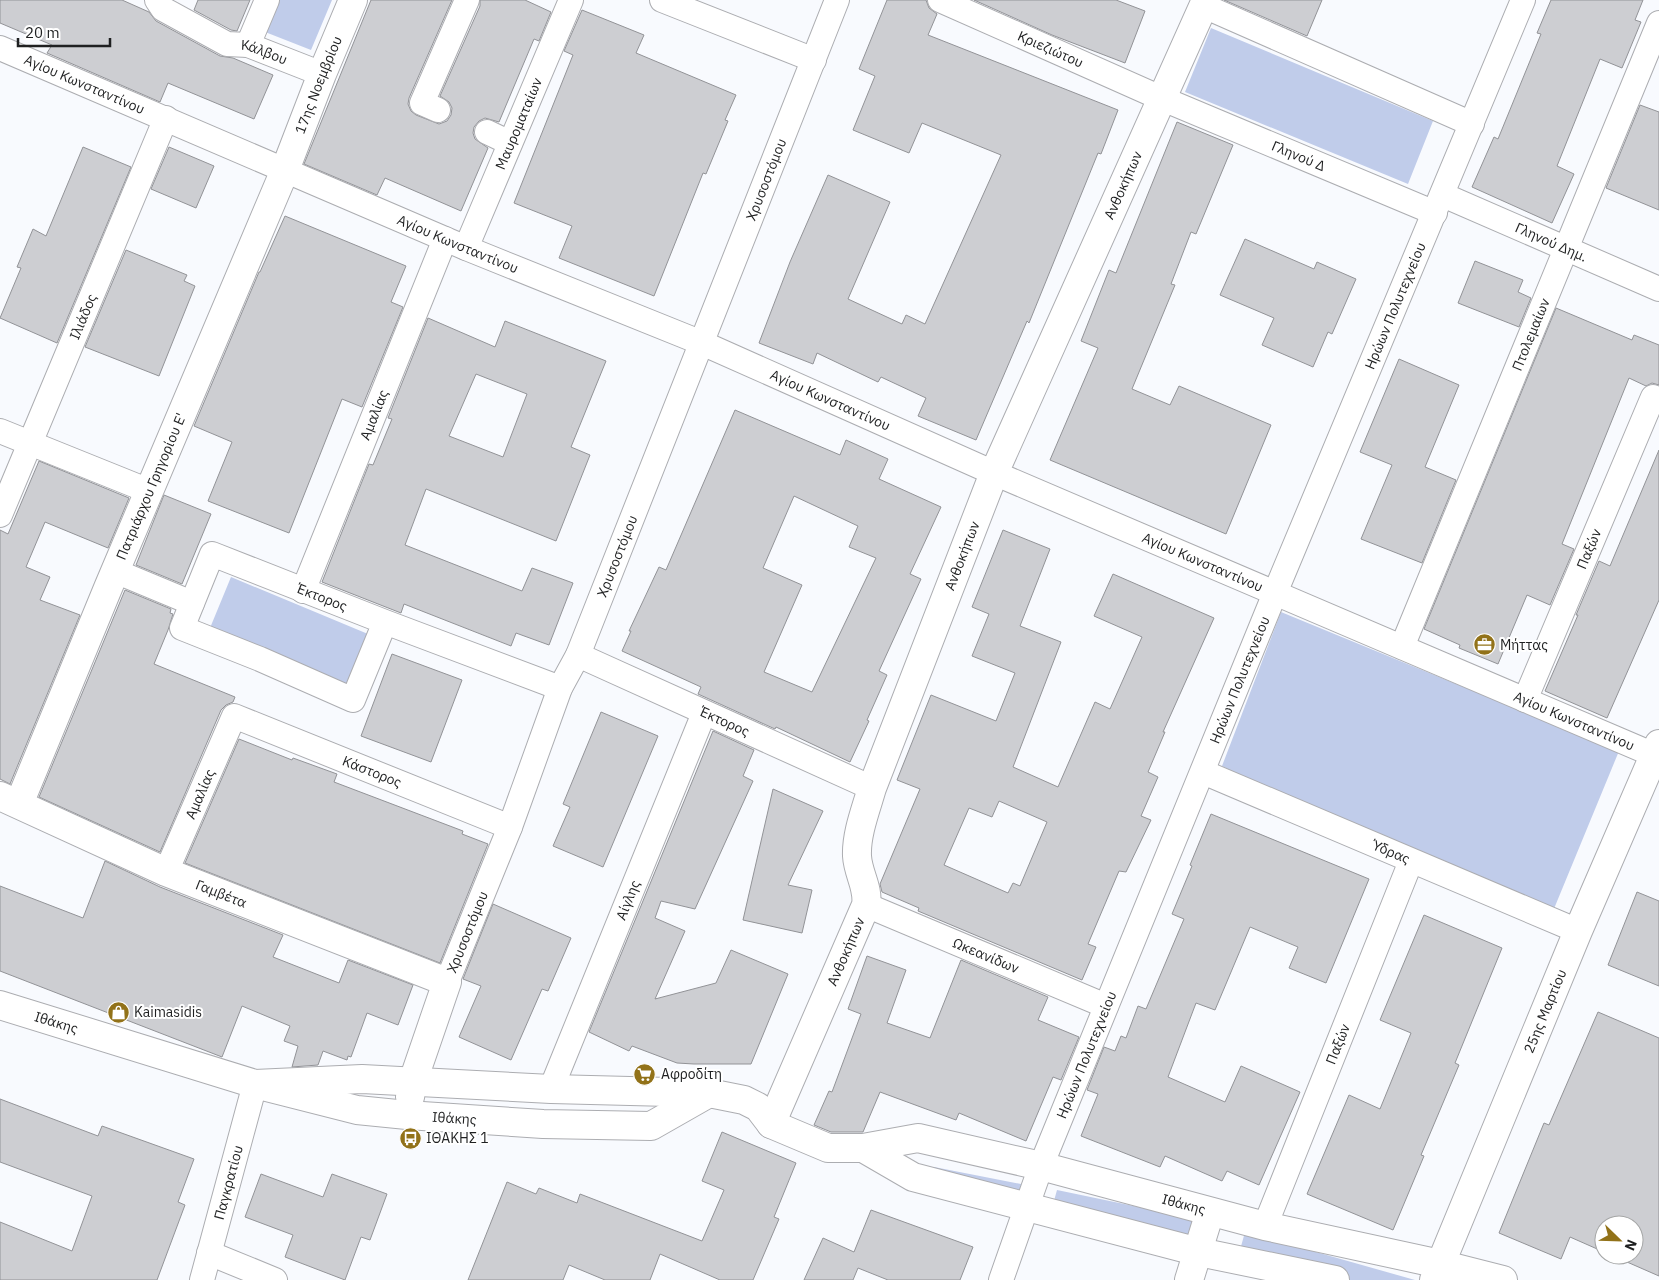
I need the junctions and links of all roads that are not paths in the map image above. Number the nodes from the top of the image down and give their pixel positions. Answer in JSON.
{"nodes":[{"id":1,"x":157,"y":0,"type":"edge"},
{"id":2,"x":267,"y":0,"type":"edge"},
{"id":3,"x":353,"y":0,"type":"edge"},
{"id":4,"x":467,"y":0,"type":"edge"},
{"id":5,"x":571,"y":0,"type":"edge"},
{"id":6,"x":662,"y":0,"type":"edge"},
{"id":7,"x":837,"y":0,"type":"edge"},
{"id":8,"x":940,"y":0,"type":"edge"},
{"id":9,"x":1523,"y":0,"type":"edge"},
{"id":10,"x":1205,"y":3,"type":"edge"},
{"id":11,"x":1659,"y":23,"type":"edge"},
{"id":12,"x":248,"y":45,"type":"junction"},
{"id":13,"x":0,"y":48,"type":"edge"},
{"id":14,"x":814,"y":60,"type":"junction"},
{"id":15,"x":322,"y":74,"type":"junction"},
{"id":16,"x":1163,"y":99,"type":"junction"},
{"id":17,"x":430,"y":107,"type":"dead end"},
{"id":18,"x":166,"y":118,"type":"junction"},
{"id":19,"x":1472,"y":124,"type":"junction"},
{"id":20,"x":487,"y":132,"type":"dead end"},
{"id":21,"x":510,"y":143,"type":"junction"},
{"id":22,"x":285,"y":170,"type":"junction"},
{"id":23,"x":1439,"y":204,"type":"junction"},
{"id":24,"x":456,"y":243,"type":"junction"},
{"id":25,"x":1567,"y":249,"type":"junction"},
{"id":26,"x":1659,"y":289,"type":"edge"},
{"id":27,"x":702,"y":343,"type":"junction"},
{"id":28,"x":1653,"y":397,"type":"dead end"},
{"id":29,"x":0,"y":432,"type":"edge"},
{"id":30,"x":31,"y":444,"type":"junction"},
{"id":31,"x":994,"y":473,"type":"junction"},
{"id":32,"x":150,"y":490,"type":"junction"},
{"id":33,"x":0,"y":515,"type":"edge"},
{"id":34,"x":115,"y":571,"type":"junction"},
{"id":35,"x":302,"y":591,"type":"junction"},
{"id":36,"x":1275,"y":593,"type":"junction"},
{"id":37,"x":192,"y":603,"type":"junction"},
{"id":38,"x":384,"y":622,"type":"junction"},
{"id":39,"x":1402,"y":648,"type":"junction"},
{"id":40,"x":578,"y":655,"type":"junction"},
{"id":41,"x":560,"y":688,"type":"junction"},
{"id":42,"x":1525,"y":700,"type":"junction"},
{"id":43,"x":704,"y":713,"type":"junction"},
{"id":44,"x":234,"y":716,"type":"joint"},
{"id":45,"x":1657,"y":752,"type":"edge"},
{"id":46,"x":1203,"y":772,"type":"junction"},
{"id":47,"x":872,"y":788,"type":"junction"},
{"id":48,"x":9,"y":800,"type":"edge"},
{"id":49,"x":510,"y":827,"type":"junction"},
{"id":50,"x":1411,"y":860,"type":"junction"},
{"id":51,"x":166,"y":872,"type":"junction"},
{"id":52,"x":866,"y":905,"type":"junction"},
{"id":53,"x":1578,"y":931,"type":"junction"},
{"id":54,"x":448,"y":982,"type":"junction"},
{"id":55,"x":0,"y":1005,"type":"edge"},
{"id":56,"x":1106,"y":1006,"type":"junction"},
{"id":57,"x":413,"y":1081,"type":"junction"},
{"id":58,"x":255,"y":1084,"type":"junction"},
{"id":59,"x":551,"y":1089,"type":"junction"},
{"id":60,"x":709,"y":1092,"type":"junction"},
{"id":61,"x":407,"y":1115,"type":"junction"},
{"id":62,"x":771,"y":1124,"type":"junction"},
{"id":63,"x":863,"y":1148,"type":"junction"},
{"id":64,"x":1041,"y":1166,"type":"junction"},
{"id":65,"x":1027,"y":1206,"type":"junction"},
{"id":66,"x":1210,"y":1212,"type":"junction"},
{"id":67,"x":1252,"y":1223,"type":"junction"},
{"id":68,"x":1199,"y":1252,"type":"junction"},
{"id":69,"x":210,"y":1253,"type":"junction"},
{"id":70,"x":1224,"y":1269,"type":"edge"},
{"id":71,"x":1437,"y":1272,"type":"edge"},
{"id":72,"x":202,"y":1280,"type":"edge"},
{"id":73,"x":275,"y":1280,"type":"edge"},
{"id":74,"x":1001,"y":1280,"type":"edge"},
{"id":75,"x":1190,"y":1280,"type":"edge"},
{"id":76,"x":1335,"y":1280,"type":"edge"},
{"id":77,"x":1503,"y":1280,"type":"edge"}],
"edges":[{"from":1,"to":12,"type":"street","name":"Κάλβου"},
{"from":2,"to":12,"type":"street"},
{"from":3,"to":15,"type":"street","name":"17ης Νοεμβρίου"},
{"from":4,"to":17,"type":"street"},
{"from":5,"to":21,"type":"street","name":"Μαυροματαίων"},
{"from":6,"to":14,"type":"street"},
{"from":7,"to":14,"type":"street","name":"Χρυσοστόμου"},
{"from":8,"to":16,"type":"street","name":"Κριεζιώτου"},
{"from":9,"to":19,"type":"street","name":"Ηρώων Πολυτεχνείου"},
{"from":10,"to":16,"type":"street","name":"Ανθοκήπων"},
{"from":10,"to":19,"type":"street"},
{"from":11,"to":25,"type":"street","name":"Πτολεμαίων"},
{"from":12,"to":15,"type":"street","name":"Κάλβου"},
{"from":13,"to":18,"type":"street","name":"Αγίου Κωνσταντίνου"},
{"from":14,"to":27,"type":"street","name":"Χρυσοστόμου"},
{"from":15,"to":22,"type":"street","name":"17ης Νοεμβρίου"},
{"from":16,"to":23,"type":"street","name":"Γληνού Δ"},
{"from":16,"to":31,"type":"street","name":"Ανθοκήπων"},
{"from":18,"to":22,"type":"street","name":"Αγίου Κωνσταντίνου"},
{"from":18,"to":30,"type":"street","name":"Ιλιάδος"},
{"from":19,"to":23,"type":"street","name":"Ηρώων Πολυτεχνείου"},
{"from":20,"to":21,"type":"street"},
{"from":21,"to":24,"type":"street","name":"Μαυροματαίων"},
{"from":22,"to":24,"type":"street","name":"Αγίου Κωνσταντίνου"},
{"from":22,"to":32,"type":"street","name":"Πατριάρχου Γρηγορίου Ε'"},
{"from":23,"to":25,"type":"street","name":"Γληνού Δημ."},
{"from":23,"to":36,"type":"street","name":"Ηρώων Πολυτεχνείου"},
{"from":24,"to":27,"type":"street","name":"Αγίου Κωνσταντίνου"},
{"from":24,"to":35,"type":"street","name":"Αμαλίας"},
{"from":25,"to":26,"type":"street","name":"Γληνού Δημ."},
{"from":25,"to":39,"type":"street","name":"Πτολεμαίων"},
{"from":27,"to":31,"type":"street","name":"Αγίου Κωνσταντίνου"},
{"from":27,"to":40,"type":"street","name":"Χρυσοστόμου"},
{"from":28,"to":42,"type":"street","name":"Παξών"},
{"from":29,"to":30,"type":"street"},
{"from":30,"to":32,"type":"street"},
{"from":30,"to":33,"type":"street","name":"Ιλιάδος"},
{"from":31,"to":36,"type":"street","name":"Αγίου Κωνσταντίνου"},
{"from":31,"to":47,"type":"street","name":"Ανθοκήπων"},
{"from":32,"to":34,"type":"street","name":"Πατριάρχου Γρηγορίου Ε'"},
{"from":34,"to":37,"type":"street"},
{"from":34,"to":48,"type":"street","name":"Πατριάρχου Γρηγορίου Ε'"},
{"from":35,"to":37,"type":"street","name":"Έκτορος"},
{"from":35,"to":38,"type":"street","name":"Έκτορος"},
{"from":36,"to":39,"type":"street","name":"Αγίου Κωνσταντίνου"},
{"from":36,"to":46,"type":"street","name":"Ηρώων Πολυτεχνείου"},
{"from":37,"to":38,"type":"street"},
{"from":38,"to":41,"type":"street","name":"Έκτορος"},
{"from":39,"to":42,"type":"street","name":"Αγίου Κωνσταντίνου"},
{"from":40,"to":41,"type":"street","name":"Χρυσοστόμου"},
{"from":40,"to":43,"type":"street","name":"Έκτορος"},
{"from":41,"to":49,"type":"street","name":"Χρυσοστόμου"},
{"from":42,"to":45,"type":"street","name":"Αγίου Κωνσταντίνου"},
{"from":43,"to":47,"type":"street","name":"Έκτορος"},
{"from":43,"to":59,"type":"street","name":"Αίγλης"},
{"from":44,"to":49,"type":"street","name":"Κάστορος"},
{"from":44,"to":51,"type":"street","name":"Αμαλίας"},
{"from":45,"to":53,"type":"street","name":"25ης Μαρτίου"},
{"from":46,"to":50,"type":"street","name":"Ύδρας"},
{"from":46,"to":56,"type":"street","name":"Ηρώων Πολυτεχνείου"},
{"from":47,"to":52,"type":"street","name":"Ανθοκήπων"},
{"from":48,"to":51,"type":"street","name":"Γαμβέτα"},
{"from":49,"to":54,"type":"street","name":"Χρυσοστόμου"},
{"from":50,"to":53,"type":"street","name":"Ύδρας"},
{"from":50,"to":67,"type":"street","name":"Παξών"},
{"from":51,"to":54,"type":"street","name":"Γαμβέτα"},
{"from":52,"to":56,"type":"street","name":"Ωκεανίδων"},
{"from":52,"to":62,"type":"street","name":"Ανθοκήπων"},
{"from":53,"to":71,"type":"street","name":"25ης Μαρτίου"},
{"from":54,"to":57,"type":"street","name":"Χρυσοστόμου"},
{"from":55,"to":58,"type":"street","name":"Ιθάκης"},
{"from":56,"to":64,"type":"street","name":"Ηρώων Πολυτεχνείου"},
{"from":57,"to":58,"type":"street","name":"Ιθάκης"},
{"from":57,"to":59,"type":"street","name":"Ιθάκης"},
{"from":57,"to":61,"type":"street","name":"Χρυσοστόμου"},
{"from":58,"to":61,"type":"street","name":"Ιθάκης"},
{"from":58,"to":69,"type":"street","name":"Παγκρατίου"},
{"from":59,"to":60,"type":"street","name":"Ιθάκης"},
{"from":60,"to":61,"type":"street","name":"Ιθάκης"},
{"from":60,"to":62,"type":"street","name":"Ιθάκης"},
{"from":62,"to":63,"type":"street","name":"Ιθάκης"},
{"from":63,"to":64,"type":"street","name":"Ιθάκης"},
{"from":63,"to":65,"type":"street"},
{"from":64,"to":65,"type":"street","name":"Ηρώων Πολυτεχνείου"},
{"from":64,"to":66,"type":"street","name":"Ιθάκης"},
{"from":65,"to":68,"type":"street"},
{"from":65,"to":74,"type":"street","name":"Ηρώων Πολυτεχνείου"},
{"from":66,"to":67,"type":"street","name":"Ιθάκης"},
{"from":66,"to":68,"type":"street"},
{"from":67,"to":70,"type":"street"},
{"from":67,"to":71,"type":"street","name":"Ιθάκης"},
{"from":68,"to":70,"type":"street"},
{"from":68,"to":75,"type":"street"},
{"from":69,"to":72,"type":"street","name":"Παγκρατίου"},
{"from":69,"to":73,"type":"street"},
{"from":70,"to":76,"type":"street"},
{"from":71,"to":77,"type":"street","name":"Ιθάκης"}]}
